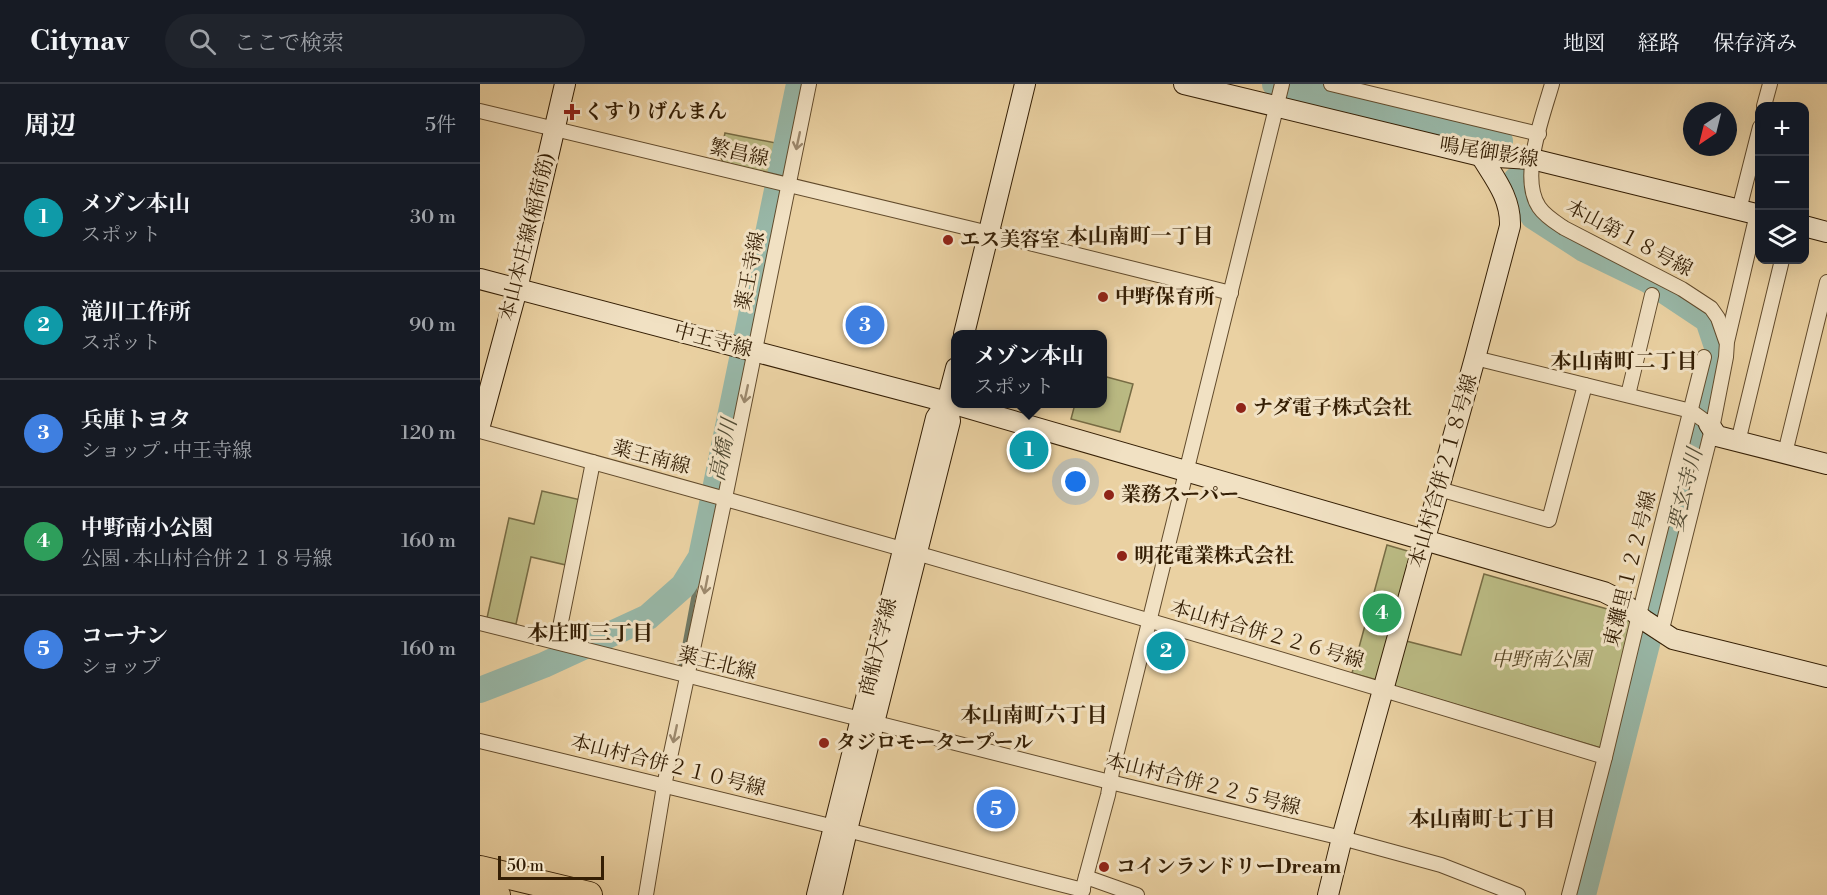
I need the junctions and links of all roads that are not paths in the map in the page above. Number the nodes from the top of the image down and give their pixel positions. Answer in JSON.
{"nodes":[{"id":1,"x":565,"y":84,"type":"edge"},
{"id":2,"x":809,"y":84,"type":"edge"},
{"id":3,"x":1025,"y":84,"type":"edge"},
{"id":4,"x":1184,"y":84,"type":"edge"},
{"id":5,"x":1331,"y":84,"type":"edge"},
{"id":6,"x":1552,"y":84,"type":"edge"},
{"id":7,"x":1770,"y":84,"type":"edge"},
{"id":8,"x":1280,"y":94,"type":"edge"},
{"id":9,"x":1765,"y":102,"type":"edge"},
{"id":10,"x":480,"y":111,"type":"edge"},
{"id":11,"x":554,"y":130,"type":"junction"},
{"id":12,"x":1539,"y":134,"type":"junction"},
{"id":13,"x":1481,"y":156,"type":"junction"},
{"id":14,"x":1757,"y":156,"type":"edge"},
{"id":15,"x":1532,"y":159,"type":"junction"},
{"id":16,"x":788,"y":185,"type":"junction"},
{"id":17,"x":1752,"y":213,"type":"edge"},
{"id":18,"x":1809,"y":227,"type":"edge"},
{"id":19,"x":1827,"y":232,"type":"edge"},
{"id":20,"x":988,"y":233,"type":"junction"},
{"id":21,"x":1781,"y":264,"type":"edge"},
{"id":22,"x":480,"y":279,"type":"edge"},
{"id":23,"x":1827,"y":282,"type":"edge"},
{"id":24,"x":517,"y":289,"type":"junction"},
{"id":25,"x":1231,"y":293,"type":"junction"},
{"id":26,"x":1652,"y":295,"type":"dead end"},
{"id":27,"x":965,"y":330,"type":"edge"},
{"id":28,"x":1727,"y":342,"type":"junction"},
{"id":29,"x":747,"y":350,"type":"junction"},
{"id":30,"x":1704,"y":357,"type":"dead end"},
{"id":31,"x":1475,"y":358,"type":"junction"},
{"id":32,"x":1586,"y":385,"type":"junction"},
{"id":33,"x":951,"y":387,"type":"edge"},
{"id":34,"x":1628,"y":395,"type":"junction"},
{"id":35,"x":947,"y":402,"type":"junction"},
{"id":36,"x":951,"y":403,"type":"edge"},
{"id":37,"x":968,"y":408,"type":"edge"},
{"id":38,"x":1702,"y":419,"type":"junction"},
{"id":39,"x":480,"y":425,"type":"edge"},
{"id":40,"x":480,"y":431,"type":"edge"},
{"id":41,"x":1738,"y":442,"type":"junction"},
{"id":42,"x":1785,"y":453,"type":"junction"},
{"id":43,"x":593,"y":462,"type":"junction"},
{"id":44,"x":1827,"y":464,"type":"edge"},
{"id":45,"x":1187,"y":471,"type":"junction"},
{"id":46,"x":1439,"y":489,"type":"junction"},
{"id":47,"x":717,"y":496,"type":"junction"},
{"id":48,"x":1424,"y":541,"type":"junction"},
{"id":49,"x":910,"y":550,"type":"junction"},
{"id":50,"x":1148,"y":621,"type":"junction"},
{"id":51,"x":480,"y":623,"type":"edge"},
{"id":52,"x":1651,"y":625,"type":"junction"},
{"id":53,"x":556,"y":642,"type":"junction"},
{"id":54,"x":688,"y":677,"type":"junction"},
{"id":55,"x":1827,"y":677,"type":"edge"},
{"id":56,"x":1383,"y":689,"type":"junction"},
{"id":57,"x":868,"y":721,"type":"junction"},
{"id":58,"x":480,"y":741,"type":"edge"},
{"id":59,"x":1605,"y":757,"type":"junction"},
{"id":60,"x":1110,"y":782,"type":"junction"},
{"id":61,"x":664,"y":786,"type":"junction"},
{"id":62,"x":841,"y":828,"type":"junction"},
{"id":63,"x":1342,"y":838,"type":"junction"},
{"id":64,"x":480,"y":869,"type":"edge"},
{"id":65,"x":1083,"y":888,"type":"edge"},
{"id":66,"x":480,"y":891,"type":"edge"},
{"id":67,"x":497,"y":895,"type":"edge"},
{"id":68,"x":589,"y":895,"type":"edge"},
{"id":69,"x":646,"y":895,"type":"edge"},
{"id":70,"x":817,"y":895,"type":"edge"},
{"id":71,"x":832,"y":895,"type":"edge"},
{"id":72,"x":1137,"y":895,"type":"edge"},
{"id":73,"x":1328,"y":895,"type":"edge"},
{"id":74,"x":1518,"y":895,"type":"edge"},
{"id":75,"x":1569,"y":895,"type":"edge"}],
"edges":[{"from":1,"to":11,"type":"street","name":"本山本庄線(稲荷筋)"},
{"from":2,"to":16,"type":"street","name":"薬王寺線","one_way":true},
{"from":3,"to":20,"type":"street"},
{"from":4,"to":8,"type":"street","name":"鳴尾御影線"},
{"from":5,"to":12,"type":"street","name":"鳴尾御影線"},
{"from":6,"to":12,"type":"street","name":"本山第１８号線"},
{"from":7,"to":9,"type":"street"},
{"from":8,"to":13,"type":"street","name":"鳴尾御影線"},
{"from":8,"to":25,"type":"street"},
{"from":10,"to":11,"type":"street","name":"繁昌線"},
{"from":11,"to":16,"type":"street","name":"繁昌線"},
{"from":11,"to":24,"type":"street","name":"本山本庄線(稲荷筋)"},
{"from":12,"to":15,"type":"street","name":"本山第１８号線"},
{"from":13,"to":15,"type":"street","name":"鳴尾御影線"},
{"from":13,"to":31,"type":"street","name":"本山村合併２１８号線"},
{"from":14,"to":17,"type":"street"},
{"from":15,"to":17,"type":"street","name":"鳴尾御影線"},
{"from":15,"to":28,"type":"street","name":"本山第１８号線"},
{"from":16,"to":20,"type":"street","name":"繁昌線"},
{"from":16,"to":29,"type":"street","name":"薬王寺線"},
{"from":17,"to":28,"type":"street"},
{"from":18,"to":19,"type":"street"},
{"from":20,"to":25,"type":"street","name":"繁昌線"},
{"from":20,"to":27,"type":"street"},
{"from":21,"to":41,"type":"street"},
{"from":22,"to":24,"type":"street","name":"中王寺線"},
{"from":23,"to":42,"type":"street"},
{"from":24,"to":29,"type":"street","name":"中王寺線"},
{"from":24,"to":39,"type":"street","name":"本山本庄線(稲荷筋)"},
{"from":25,"to":45,"type":"street"},
{"from":26,"to":34,"type":"street"},
{"from":28,"to":38,"type":"street"},
{"from":29,"to":35,"type":"street","name":"中王寺線"},
{"from":29,"to":47,"type":"street","name":"薬王寺線","one_way":true},
{"from":30,"to":38,"type":"street","name":"東灘里１２２号線"},
{"from":31,"to":32,"type":"street"},
{"from":31,"to":46,"type":"street","name":"本山村合併２１８号線"},
{"from":32,"to":34,"type":"street"},
{"from":32,"to":46,"type":"street"},
{"from":33,"to":35,"type":"street","name":"商船大学線"},
{"from":34,"to":38,"type":"street"},
{"from":35,"to":36,"type":"street","name":"中王寺線"},
{"from":35,"to":49,"type":"street","name":"商船大学線"},
{"from":37,"to":45,"type":"street","name":"中王寺線"},
{"from":38,"to":41,"type":"street"},
{"from":38,"to":52,"type":"street"},
{"from":38,"to":52,"type":"street","name":"東灘里１２２号線"},
{"from":40,"to":43,"type":"street","name":"薬王南線"},
{"from":41,"to":42,"type":"street"},
{"from":42,"to":44,"type":"street"},
{"from":43,"to":47,"type":"street","name":"薬王南線"},
{"from":43,"to":53,"type":"street"},
{"from":45,"to":48,"type":"street","name":"中王寺線"},
{"from":45,"to":50,"type":"street"},
{"from":46,"to":48,"type":"street","name":"本山村合併２１８号線"},
{"from":47,"to":49,"type":"street","name":"薬王南線"},
{"from":47,"to":54,"type":"street","name":"薬王寺線","one_way":true},
{"from":48,"to":52,"type":"street","name":"中王寺線"},
{"from":48,"to":56,"type":"street","name":"本山村合併２１８号線"},
{"from":49,"to":50,"type":"street","name":"本山村合併２２６号線"},
{"from":49,"to":57,"type":"street","name":"商船大学線"},
{"from":50,"to":56,"type":"street","name":"本山村合併２２６号線"},
{"from":50,"to":60,"type":"street"},
{"from":51,"to":53,"type":"street","name":"薬王北線"},
{"from":52,"to":55,"type":"street","name":"中王寺線"},
{"from":52,"to":59,"type":"street","name":"東灘里１２２号線"},
{"from":53,"to":54,"type":"street","name":"薬王北線"},
{"from":54,"to":57,"type":"street","name":"薬王北線"},
{"from":54,"to":61,"type":"street","name":"薬王寺線","one_way":true},
{"from":56,"to":59,"type":"street","name":"本山村合併２２６号線"},
{"from":56,"to":63,"type":"street","name":"本山村合併２１８号線"},
{"from":57,"to":60,"type":"street","name":"本山村合併２２５号線"},
{"from":57,"to":62,"type":"street","name":"商船大学線"},
{"from":58,"to":61,"type":"street","name":"本山村合併２１０号線"},
{"from":59,"to":75,"type":"street","name":"東灘里１２２号線"},
{"from":60,"to":63,"type":"street","name":"本山村合併２２５号線"},
{"from":60,"to":65,"type":"street"},
{"from":61,"to":62,"type":"street","name":"本山村合併２１０号線"},
{"from":61,"to":69,"type":"street","name":"薬王寺線"},
{"from":62,"to":65,"type":"street","name":"本山村合併２１０号線"},
{"from":62,"to":70,"type":"street","name":"商船大学線"},
{"from":62,"to":71,"type":"street","name":"商船大学線"},
{"from":63,"to":73,"type":"street","name":"本山村合併２１８号線"},
{"from":63,"to":74,"type":"street","name":"本山村合併２２５号線"},
{"from":64,"to":68,"type":"highway"},
{"from":65,"to":72,"type":"street","name":"本山村合併２１０号線"},
{"from":66,"to":67,"type":"highway"}]}
